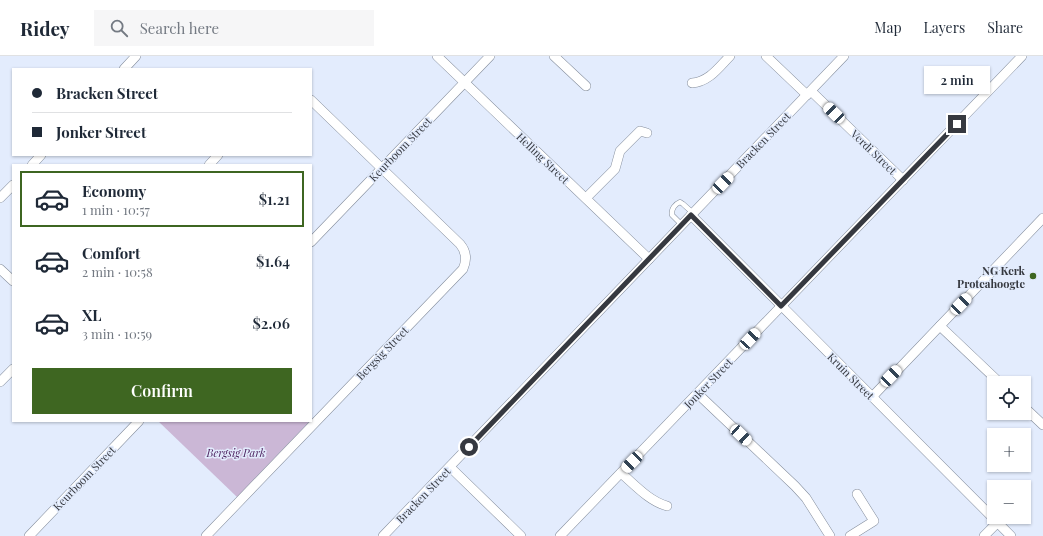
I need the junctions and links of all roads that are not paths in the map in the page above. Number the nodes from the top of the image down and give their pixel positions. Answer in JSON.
{"nodes":[{"id":1,"x":136,"y":56,"type":"edge"},
{"id":2,"x":437,"y":56,"type":"edge"},
{"id":3,"x":490,"y":56,"type":"edge"},
{"id":4,"x":554,"y":56,"type":"edge"},
{"id":5,"x":730,"y":56,"type":"edge"},
{"id":6,"x":766,"y":56,"type":"edge"},
{"id":7,"x":844,"y":56,"type":"edge"},
{"id":8,"x":1022,"y":56,"type":"edge"},
{"id":9,"x":125,"y":68,"type":"edge"},
{"id":10,"x":464,"y":82,"type":"junction"},
{"id":11,"x":692,"y":83,"type":"dead end"},
{"id":12,"x":586,"y":86,"type":"dead end"},
{"id":13,"x":809,"y":93,"type":"junction"},
{"id":14,"x":312,"y":101,"type":"edge"},
{"id":15,"x":647,"y":133,"type":"dead end"},
{"id":16,"x":40,"y":156,"type":"edge"},
{"id":17,"x":33,"y":164,"type":"edge"},
{"id":18,"x":381,"y":169,"type":"junction"},
{"id":19,"x":903,"y":180,"type":"junction"},
{"id":20,"x":12,"y":186,"type":"edge"},
{"id":21,"x":0,"y":198,"type":"edge"},
{"id":22,"x":586,"y":198,"type":"junction"},
{"id":23,"x":692,"y":214,"type":"junction"},
{"id":24,"x":1043,"y":218,"type":"edge"},
{"id":25,"x":682,"y":225,"type":"junction"},
{"id":26,"x":312,"y":241,"type":"edge"},
{"id":27,"x":649,"y":259,"type":"junction"},
{"id":28,"x":0,"y":269,"type":"edge"},
{"id":29,"x":12,"y":280,"type":"edge"},
{"id":30,"x":781,"y":306,"type":"junction"},
{"id":31,"x":940,"y":326,"type":"junction"},
{"id":32,"x":12,"y":370,"type":"edge"},
{"id":33,"x":993,"y":376,"type":"edge"},
{"id":34,"x":0,"y":382,"type":"edge"},
{"id":35,"x":698,"y":394,"type":"junction"},
{"id":36,"x":872,"y":397,"type":"junction"},
{"id":37,"x":1031,"y":414,"type":"edge"},
{"id":38,"x":138,"y":422,"type":"edge"},
{"id":39,"x":1043,"y":425,"type":"edge"},
{"id":40,"x":450,"y":467,"type":"junction"},
{"id":41,"x":622,"y":473,"type":"junction"},
{"id":42,"x":857,"y":494,"type":"dead end"},
{"id":43,"x":667,"y":506,"type":"dead end"},
{"id":44,"x":987,"y":512,"type":"edge"},
{"id":45,"x":995,"y":524,"type":"edge"},
{"id":46,"x":999,"y":524,"type":"edge"},
{"id":47,"x":29,"y":536,"type":"edge"},
{"id":48,"x":206,"y":536,"type":"edge"},
{"id":49,"x":383,"y":536,"type":"edge"},
{"id":50,"x":521,"y":536,"type":"edge"},
{"id":51,"x":560,"y":536,"type":"edge"},
{"id":52,"x":830,"y":536,"type":"edge"},
{"id":53,"x":850,"y":536,"type":"edge"},
{"id":54,"x":984,"y":536,"type":"edge"},
{"id":55,"x":1010,"y":536,"type":"edge"}],
"edges":[{"from":1,"to":9,"type":"street"},
{"from":2,"to":10,"type":"street","name":"Helling Street"},
{"from":3,"to":10,"type":"street","name":"Keurboom Street"},
{"from":4,"to":12,"type":"street"},
{"from":5,"to":11,"type":"street"},
{"from":6,"to":13,"type":"street","name":"Verdi Street"},
{"from":7,"to":13,"type":"street","name":"Bracken Street"},
{"from":8,"to":19,"type":"street","name":"Jonker Street"},
{"from":10,"to":18,"type":"street","name":"Keurboom Street"},
{"from":10,"to":22,"type":"street","name":"Helling Street"},
{"from":13,"to":19,"type":"street","name":"Verdi Street"},
{"from":13,"to":23,"type":"street","name":"Bracken Street"},
{"from":14,"to":18,"type":"street","name":"Bergsig Street"},
{"from":15,"to":22,"type":"street"},
{"from":16,"to":17,"type":"street"},
{"from":18,"to":26,"type":"street","name":"Keurboom Street"},
{"from":18,"to":48,"type":"street","name":"Bergsig Street"},
{"from":19,"to":30,"type":"street","name":"Jonker Street"},
{"from":20,"to":21,"type":"street"},
{"from":22,"to":27,"type":"street","name":"Helling Street"},
{"from":23,"to":25,"type":"street","name":"Bracken Street"},
{"from":23,"to":25,"type":"lane"},
{"from":23,"to":30,"type":"street","name":"Kruin Street"},
{"from":24,"to":31,"type":"street"},
{"from":25,"to":27,"type":"street","name":"Bracken Street"},
{"from":27,"to":40,"type":"street","name":"Bracken Street"},
{"from":28,"to":29,"type":"street"},
{"from":30,"to":35,"type":"street","name":"Jonker Street"},
{"from":30,"to":36,"type":"street","name":"Kruin Street"},
{"from":31,"to":33,"type":"street"},
{"from":31,"to":36,"type":"street"},
{"from":32,"to":34,"type":"street"},
{"from":35,"to":41,"type":"street","name":"Jonker Street"},
{"from":35,"to":52,"type":"street"},
{"from":36,"to":44,"type":"street","name":"Kruin Street"},
{"from":37,"to":39,"type":"street"},
{"from":38,"to":47,"type":"street","name":"Keurboom Street"},
{"from":40,"to":49,"type":"street","name":"Bracken Street"},
{"from":40,"to":50,"type":"street"},
{"from":41,"to":43,"type":"street"},
{"from":41,"to":51,"type":"street","name":"Jonker Street"},
{"from":42,"to":53,"type":"street"},
{"from":45,"to":54,"type":"street"},
{"from":46,"to":55,"type":"street","name":"Kruin Street"}]}
